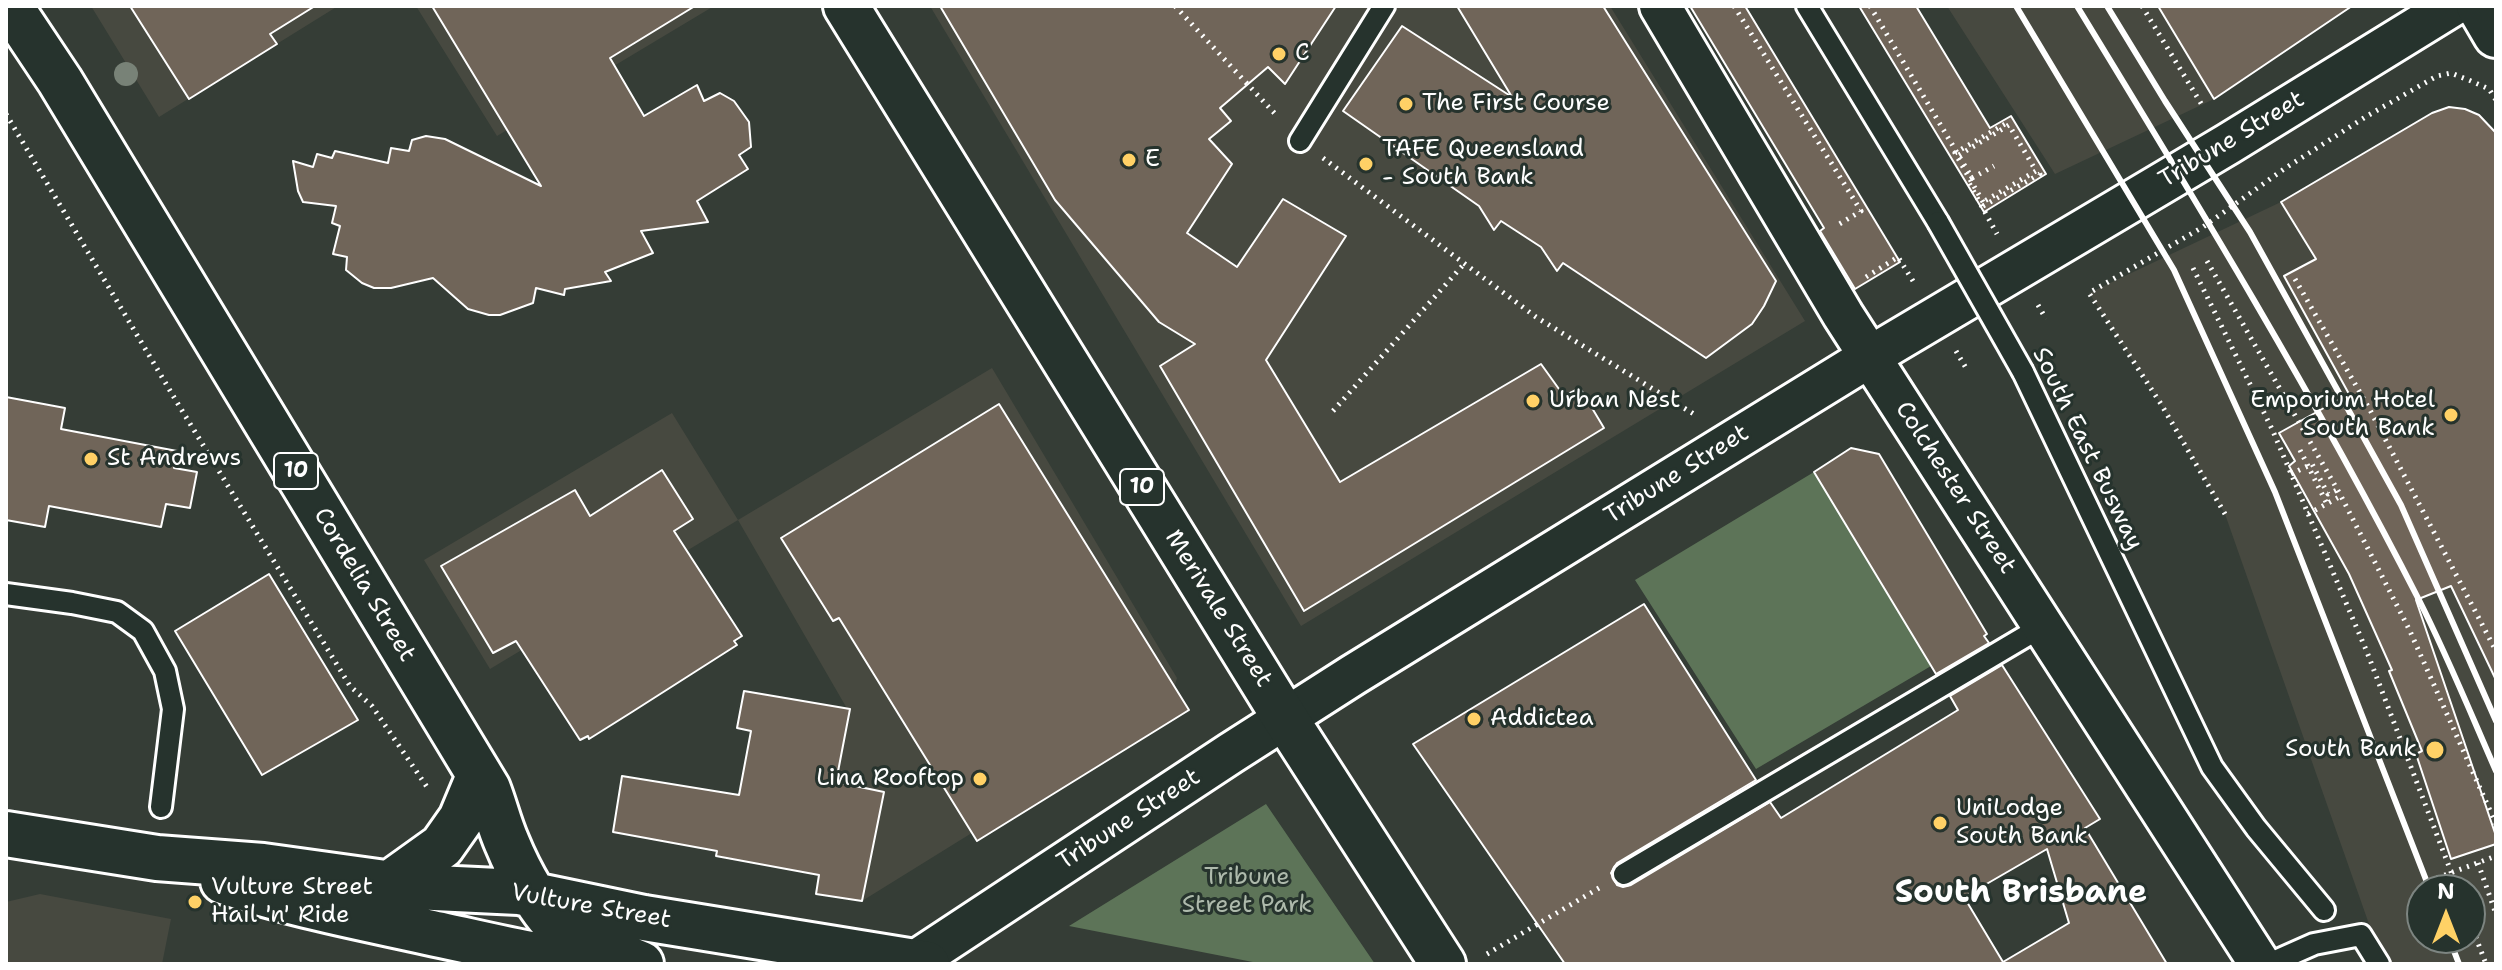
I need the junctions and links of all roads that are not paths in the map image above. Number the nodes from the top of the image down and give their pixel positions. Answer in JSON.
{"nodes":[{"id":1,"x":10,"y":6,"type":"edge"},
{"id":2,"x":846,"y":6,"type":"edge"},
{"id":3,"x":1384,"y":6,"type":"edge"},
{"id":4,"x":1660,"y":6,"type":"edge"},
{"id":5,"x":1807,"y":6,"type":"edge"},
{"id":6,"x":2452,"y":6,"type":"edge"},
{"id":7,"x":2479,"y":6,"type":"edge"},
{"id":8,"x":2496,"y":35,"type":"edge"},
{"id":9,"x":1300,"y":141,"type":"road end"},
{"id":10,"x":1871,"y":356,"type":"junction"},
{"id":11,"x":6,"y":594,"type":"edge"},
{"id":12,"x":2043,"y":626,"type":"junction"},
{"id":13,"x":1285,"y":718,"type":"junction"},
{"id":14,"x":479,"y":776,"type":"junction"},
{"id":15,"x":161,"y":807,"type":"dead end"},
{"id":16,"x":17,"y":843,"type":"edge"},
{"id":17,"x":157,"y":858,"type":"junction"},
{"id":18,"x":1624,"y":874,"type":"dead end"},
{"id":19,"x":389,"y":884,"type":"junction"},
{"id":20,"x":534,"y":894,"type":"junction"},
{"id":21,"x":2324,"y":910,"type":"dead end"},
{"id":22,"x":920,"y":963,"type":"edge"},
{"id":23,"x":603,"y":964,"type":"edge"},
{"id":24,"x":641,"y":964,"type":"edge"},
{"id":25,"x":1443,"y":964,"type":"edge"},
{"id":26,"x":2260,"y":964,"type":"edge"},
{"id":27,"x":2269,"y":964,"type":"edge"},
{"id":28,"x":2379,"y":964,"type":"edge"}],
"edges":[{"from":1,"to":14,"type":"main road","name":"Cordelia Street","number":"10"},
{"from":2,"to":13,"type":"main road","name":"Merivale Street","number":"10"},
{"from":3,"to":9,"type":"lane"},
{"from":4,"to":10,"type":"street","name":"Colchester Street"},
{"from":5,"to":21,"type":"lane","name":"South East Busway","bridge":true},
{"from":6,"to":10,"type":"street","name":"Tribune Street"},
{"from":7,"to":8,"type":"main road"},
{"from":10,"to":12,"type":"street","name":"Colchester Street"},
{"from":10,"to":13,"type":"street","name":"Tribune Street"},
{"from":11,"to":15,"type":"lane"},
{"from":12,"to":18,"type":"lane"},
{"from":12,"to":26,"type":"street","name":"Colchester Street"},
{"from":13,"to":22,"type":"street","name":"Tribune Street"},
{"from":13,"to":25,"type":"main road","name":"Merivale Street","number":"10"},
{"from":14,"to":19,"type":"main road"},
{"from":14,"to":20,"type":"main road","name":"Cordelia Street","number":"10"},
{"from":16,"to":17,"type":"main road","name":"Vulture Street"},
{"from":17,"to":19,"type":"main road","name":"Vulture Street"},
{"from":17,"to":23,"type":"main road","name":"Vulture Street"},
{"from":19,"to":20,"type":"main road","name":"Vulture Street"},
{"from":20,"to":22,"type":"main road","name":"Vulture Street"},
{"from":20,"to":24,"type":"main road","name":"Cordelia Street","number":"10"},
{"from":27,"to":28,"type":"lane"}]}
